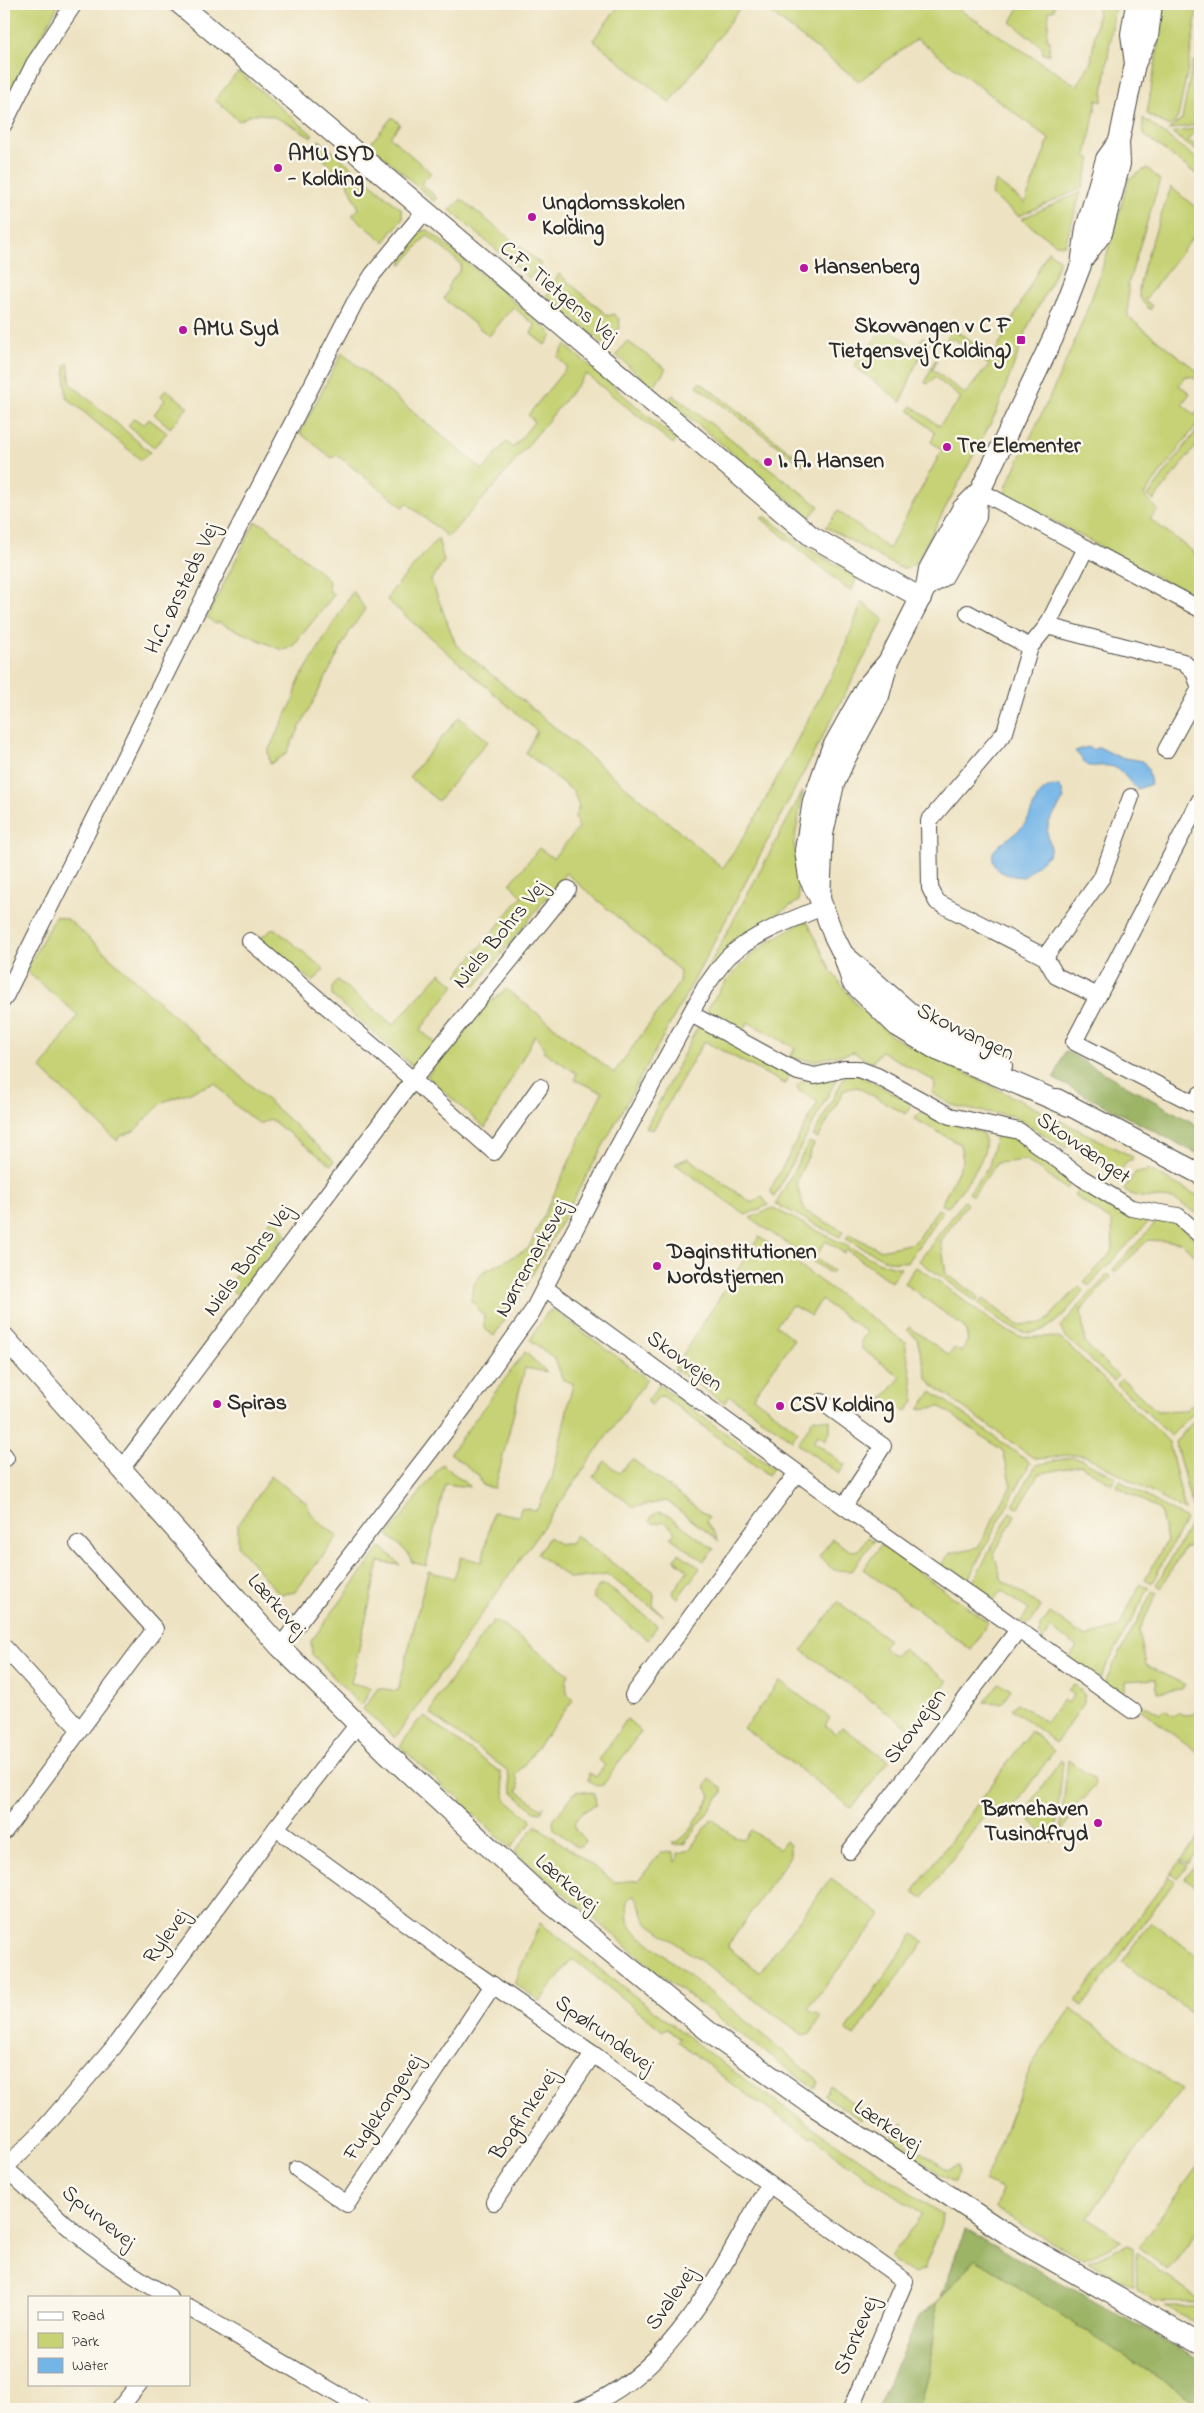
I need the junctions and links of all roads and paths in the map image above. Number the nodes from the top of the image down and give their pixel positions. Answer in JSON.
{"nodes":[{"id":1,"x":74,"y":4,"type":"edge"},
{"id":2,"x":180,"y":4,"type":"edge"},
{"id":3,"x":1136,"y":4,"type":"edge"},
{"id":4,"x":1152,"y":4,"type":"edge"},
{"id":5,"x":1135,"y":64,"type":"junction"},
{"id":6,"x":4,"y":124,"type":"edge"},
{"id":7,"x":424,"y":212,"type":"junction"},
{"id":8,"x":978,"y":494,"type":"junction"},
{"id":9,"x":1086,"y":548,"type":"junction"},
{"id":10,"x":923,"y":592,"type":"junction"},
{"id":11,"x":1200,"y":609,"type":"edge"},
{"id":12,"x":968,"y":613,"type":"dead end"},
{"id":13,"x":1047,"y":626,"type":"junction"},
{"id":14,"x":1030,"y":647,"type":"junction"},
{"id":15,"x":1166,"y":750,"type":"dead end"},
{"id":16,"x":1131,"y":797,"type":"dead end"},
{"id":17,"x":1200,"y":800,"type":"edge"},
{"id":18,"x":568,"y":889,"type":"dead end"},
{"id":19,"x":822,"y":903,"type":"junction"},
{"id":20,"x":250,"y":941,"type":"dead end"},
{"id":21,"x":1045,"y":957,"type":"junction"},
{"id":22,"x":1098,"y":996,"type":"junction"},
{"id":23,"x":4,"y":999,"type":"edge"},
{"id":24,"x":691,"y":1014,"type":"junction"},
{"id":25,"x":413,"y":1080,"type":"junction"},
{"id":26,"x":540,"y":1088,"type":"dead end"},
{"id":27,"x":1200,"y":1094,"type":"edge"},
{"id":28,"x":1200,"y":1174,"type":"edge"},
{"id":29,"x":1200,"y":1235,"type":"edge"},
{"id":30,"x":545,"y":1288,"type":"junction"},
{"id":31,"x":4,"y":1337,"type":"edge"},
{"id":32,"x":822,"y":1402,"type":"dead end"},
{"id":33,"x":122,"y":1468,"type":"junction"},
{"id":34,"x":797,"y":1473,"type":"junction"},
{"id":35,"x":844,"y":1506,"type":"junction"},
{"id":36,"x":78,"y":1544,"type":"dead end"},
{"id":37,"x":1018,"y":1630,"type":"junction"},
{"id":38,"x":4,"y":1647,"type":"edge"},
{"id":39,"x":280,"y":1647,"type":"junction"},
{"id":40,"x":633,"y":1695,"type":"dead end"},
{"id":41,"x":1133,"y":1711,"type":"dead end"},
{"id":42,"x":358,"y":1724,"type":"junction"},
{"id":43,"x":79,"y":1729,"type":"junction"},
{"id":44,"x":276,"y":1828,"type":"junction"},
{"id":45,"x":4,"y":1832,"type":"edge"},
{"id":46,"x":850,"y":1851,"type":"dead end"},
{"id":47,"x":493,"y":1985,"type":"junction"},
{"id":48,"x":593,"y":2054,"type":"junction"},
{"id":49,"x":4,"y":2168,"type":"edge"},
{"id":50,"x":297,"y":2169,"type":"dead end"},
{"id":51,"x":769,"y":2184,"type":"junction"},
{"id":52,"x":494,"y":2202,"type":"dead end"},
{"id":53,"x":905,"y":2281,"type":"joint"},
{"id":54,"x":167,"y":2296,"type":"edge"},
{"id":55,"x":190,"y":2309,"type":"edge"},
{"id":56,"x":1200,"y":2344,"type":"edge"},
{"id":57,"x":137,"y":2386,"type":"edge"},
{"id":58,"x":119,"y":2409,"type":"edge"},
{"id":59,"x":363,"y":2409,"type":"edge"},
{"id":60,"x":580,"y":2409,"type":"edge"},
{"id":61,"x":851,"y":2409,"type":"edge"}],
"edges":[{"from":1,"to":6,"type":"street"},
{"from":2,"to":7,"type":"street","name":"C.F. Tietgens Vej"},
{"from":3,"to":5,"type":"street","name":"Skovvangen"},
{"from":4,"to":5,"type":"street","name":"Skovvangen"},
{"from":5,"to":8,"type":"street","name":"Skovvangen"},
{"from":7,"to":10,"type":"street","name":"C.F. Tietgens Vej"},
{"from":7,"to":23,"type":"street","name":"H.C. Ørsteds Vej"},
{"from":8,"to":9,"type":"street"},
{"from":8,"to":10,"type":"street","name":"Skovvangen"},
{"from":9,"to":11,"type":"street"},
{"from":9,"to":13,"type":"street"},
{"from":10,"to":19,"type":"street","name":"Skovvangen"},
{"from":12,"to":14,"type":"street"},
{"from":13,"to":14,"type":"street"},
{"from":13,"to":15,"type":"street"},
{"from":14,"to":21,"type":"street"},
{"from":16,"to":21,"type":"street"},
{"from":17,"to":22,"type":"street"},
{"from":18,"to":25,"type":"street","name":"Niels Bohrs Vej"},
{"from":19,"to":24,"type":"street","name":"Nørremarksvej"},
{"from":19,"to":28,"type":"street","name":"Skovvangen"},
{"from":20,"to":25,"type":"street"},
{"from":21,"to":22,"type":"street"},
{"from":22,"to":27,"type":"street"},
{"from":24,"to":29,"type":"street","name":"Skovvænget"},
{"from":24,"to":30,"type":"street","name":"Nørremarksvej"},
{"from":25,"to":26,"type":"street"},
{"from":25,"to":33,"type":"street","name":"Niels Bohrs Vej"},
{"from":30,"to":34,"type":"street","name":"Skovvejen"},
{"from":30,"to":39,"type":"street","name":"Nørremarksvej"},
{"from":31,"to":33,"type":"street","name":"Lærkevej"},
{"from":32,"to":35,"type":"street"},
{"from":33,"to":39,"type":"street","name":"Lærkevej"},
{"from":34,"to":35,"type":"street","name":"Skovvejen"},
{"from":34,"to":40,"type":"street"},
{"from":35,"to":37,"type":"street","name":"Skovvejen"},
{"from":36,"to":43,"type":"street"},
{"from":37,"to":41,"type":"street","name":"Skovvejen"},
{"from":37,"to":46,"type":"street","name":"Skovvejen"},
{"from":38,"to":43,"type":"street"},
{"from":39,"to":42,"type":"street","name":"Lærkevej"},
{"from":42,"to":44,"type":"street","name":"Rylevej"},
{"from":42,"to":56,"type":"street","name":"Lærkevej"},
{"from":43,"to":45,"type":"street"},
{"from":44,"to":47,"type":"street","name":"Spølrundevej"},
{"from":44,"to":49,"type":"street","name":"Rylevej"},
{"from":47,"to":48,"type":"street","name":"Spølrundevej"},
{"from":47,"to":50,"type":"street","name":"Fuglekongevej"},
{"from":48,"to":51,"type":"street","name":"Spølrundevej"},
{"from":48,"to":52,"type":"street","name":"Bogfinkevej"},
{"from":49,"to":54,"type":"street","name":"Spurvevej"},
{"from":51,"to":53,"type":"street","name":"Spølrundevej"},
{"from":51,"to":60,"type":"street","name":"Svalevej"},
{"from":53,"to":61,"type":"street","name":"Storkevej"},
{"from":55,"to":59,"type":"street"},
{"from":57,"to":58,"type":"street"}]}
